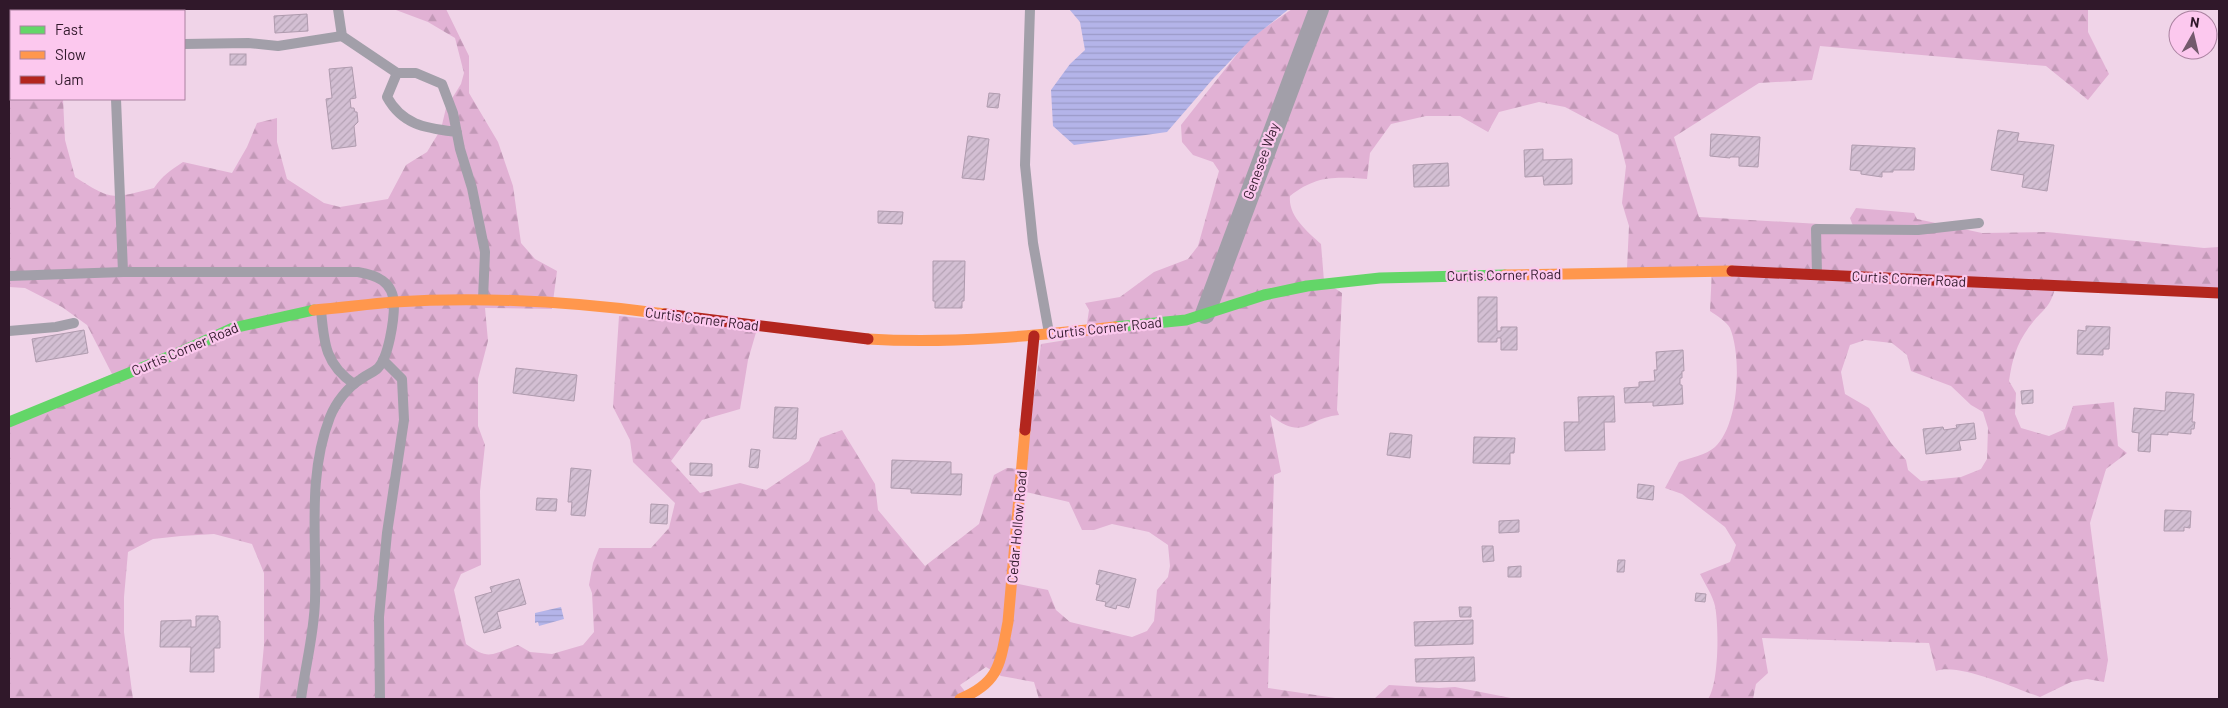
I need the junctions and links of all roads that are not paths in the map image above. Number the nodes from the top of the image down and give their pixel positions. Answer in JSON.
{"nodes":[{"id":1,"x":338,"y":9,"type":"edge"},
{"id":2,"x":1030,"y":9,"type":"edge"},
{"id":3,"x":1319,"y":9,"type":"edge"},
{"id":4,"x":342,"y":36,"type":"junction"},
{"id":5,"x":185,"y":44,"type":"edge"},
{"id":6,"x":397,"y":73,"type":"junction"},
{"id":7,"x":116,"y":100,"type":"edge"},
{"id":8,"x":457,"y":132,"type":"junction"},
{"id":9,"x":1979,"y":223,"type":"dead end"},
{"id":10,"x":123,"y":272,"type":"junction"},
{"id":11,"x":1817,"y":275,"type":"junction"},
{"id":12,"x":9,"y":276,"type":"edge"},
{"id":13,"x":2219,"y":293,"type":"edge"},
{"id":14,"x":483,"y":300,"type":"junction"},
{"id":15,"x":394,"y":302,"type":"junction"},
{"id":16,"x":321,"y":309,"type":"junction"},
{"id":17,"x":1204,"y":314,"type":"junction"},
{"id":18,"x":74,"y":323,"type":"dead end"},
{"id":19,"x":9,"y":331,"type":"edge"},
{"id":20,"x":1049,"y":334,"type":"junction"},
{"id":21,"x":1034,"y":336,"type":"junction"},
{"id":22,"x":383,"y":360,"type":"junction"},
{"id":23,"x":354,"y":384,"type":"junction"},
{"id":24,"x":9,"y":422,"type":"edge"},
{"id":25,"x":301,"y":699,"type":"edge"},
{"id":26,"x":380,"y":699,"type":"edge"},
{"id":27,"x":960,"y":699,"type":"edge"}],
"edges":[{"from":1,"to":4,"type":"lane"},
{"from":2,"to":20,"type":"lane"},
{"from":3,"to":17,"type":"street","name":"Genesee Way"},
{"from":4,"to":5,"type":"lane"},
{"from":4,"to":6,"type":"lane"},
{"from":6,"to":8,"type":"lane"},
{"from":6,"to":8,"type":"lane"},
{"from":7,"to":10,"type":"lane"},
{"from":8,"to":14,"type":"lane"},
{"from":9,"to":11,"type":"lane"},
{"from":10,"to":12,"type":"lane"},
{"from":10,"to":15,"type":"lane"},
{"from":11,"to":13,"type":"street","name":"Curtis Corner Road"},
{"from":11,"to":17,"type":"street","name":"Curtis Corner Road"},
{"from":14,"to":15,"type":"street","name":"Curtis Corner Road"},
{"from":14,"to":21,"type":"street","name":"Curtis Corner Road"},
{"from":15,"to":16,"type":"street","name":"Curtis Corner Road"},
{"from":15,"to":22,"type":"lane"},
{"from":16,"to":23,"type":"lane"},
{"from":16,"to":24,"type":"street","name":"Curtis Corner Road"},
{"from":17,"to":20,"type":"street","name":"Curtis Corner Road"},
{"from":18,"to":19,"type":"lane"},
{"from":20,"to":21,"type":"street","name":"Curtis Corner Road"},
{"from":21,"to":27,"type":"street","name":"Cedar Hollow Road"},
{"from":22,"to":23,"type":"lane"},
{"from":22,"to":26,"type":"lane"},
{"from":23,"to":25,"type":"lane"}]}
